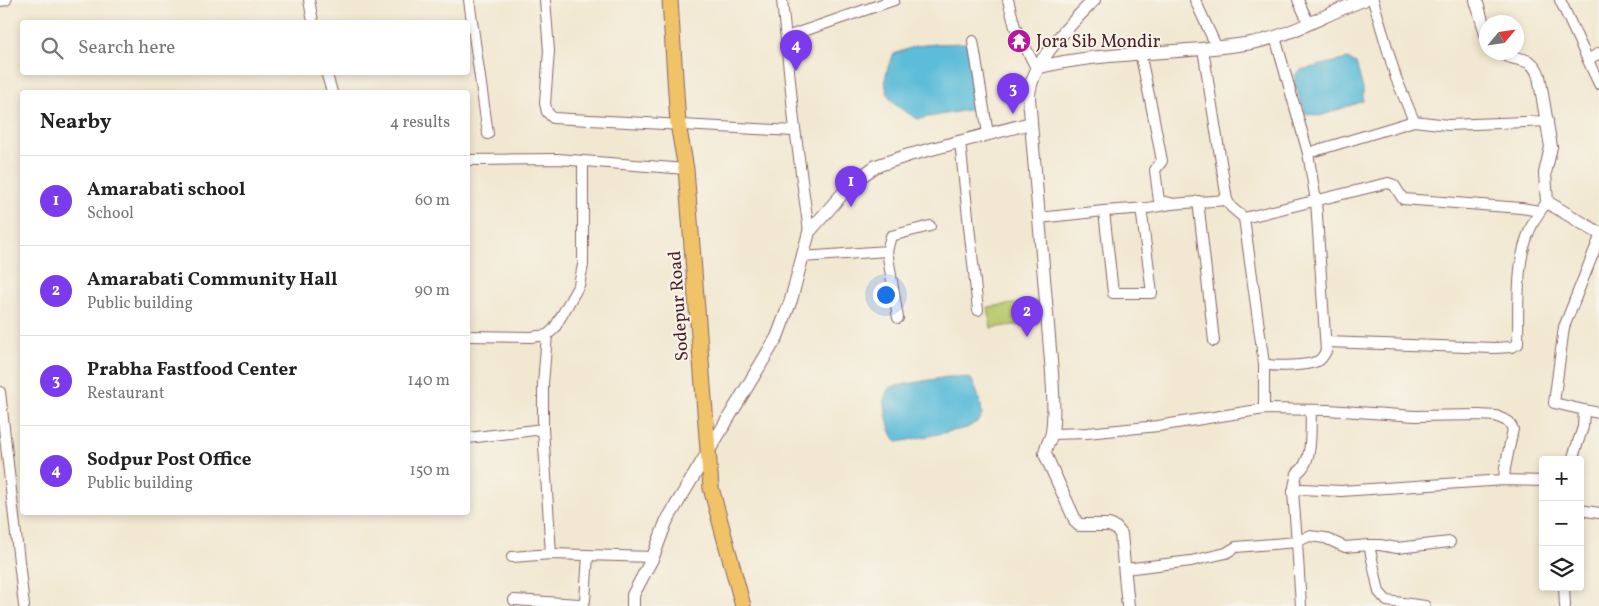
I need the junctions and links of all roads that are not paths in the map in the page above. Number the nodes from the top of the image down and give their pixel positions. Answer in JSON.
{"nodes":[{"id":1,"x":6,"y":0,"type":"edge"},
{"id":2,"x":310,"y":0,"type":"edge"},
{"id":3,"x":469,"y":0,"type":"edge"},
{"id":4,"x":545,"y":0,"type":"edge"},
{"id":5,"x":670,"y":0,"type":"edge"},
{"id":6,"x":782,"y":0,"type":"edge"},
{"id":7,"x":894,"y":0,"type":"edge"},
{"id":8,"x":1008,"y":0,"type":"edge"},
{"id":9,"x":1094,"y":0,"type":"edge"},
{"id":10,"x":1195,"y":0,"type":"edge"},
{"id":11,"x":1298,"y":0,"type":"edge"},
{"id":12,"x":1364,"y":0,"type":"edge"},
{"id":13,"x":1373,"y":0,"type":"edge"},
{"id":14,"x":1476,"y":0,"type":"edge"},
{"id":15,"x":1560,"y":0,"type":"edge"},
{"id":16,"x":0,"y":1,"type":"edge"},
{"id":17,"x":1480,"y":15,"type":"edge"},
{"id":18,"x":313,"y":20,"type":"edge"},
{"id":19,"x":1309,"y":24,"type":"junction"},
{"id":20,"x":1275,"y":36,"type":"junction"},
{"id":21,"x":786,"y":37,"type":"junction"},
{"id":22,"x":973,"y":40,"type":"dead end"},
{"id":23,"x":1218,"y":48,"type":"junction"},
{"id":24,"x":1203,"y":49,"type":"junction"},
{"id":25,"x":1599,"y":53,"type":"edge"},
{"id":26,"x":1140,"y":54,"type":"junction"},
{"id":27,"x":1524,"y":60,"type":"edge"},
{"id":28,"x":1588,"y":60,"type":"junction"},
{"id":29,"x":1036,"y":68,"type":"junction"},
{"id":30,"x":327,"y":75,"type":"edge"},
{"id":31,"x":1599,"y":84,"type":"edge"},
{"id":32,"x":331,"y":90,"type":"edge"},
{"id":33,"x":1414,"y":121,"type":"junction"},
{"id":34,"x":1548,"y":121,"type":"junction"},
{"id":35,"x":1031,"y":123,"type":"junction"},
{"id":36,"x":678,"y":124,"type":"junction"},
{"id":37,"x":795,"y":131,"type":"junction"},
{"id":38,"x":488,"y":134,"type":"dead end"},
{"id":39,"x":988,"y":134,"type":"junction"},
{"id":40,"x":960,"y":142,"type":"junction"},
{"id":41,"x":1308,"y":152,"type":"junction"},
{"id":42,"x":470,"y":160,"type":"edge"},
{"id":43,"x":582,"y":162,"type":"junction"},
{"id":44,"x":686,"y":169,"type":"junction"},
{"id":45,"x":1227,"y":200,"type":"junction"},
{"id":46,"x":1198,"y":201,"type":"junction"},
{"id":47,"x":1316,"y":201,"type":"junction"},
{"id":48,"x":1171,"y":204,"type":"junction"},
{"id":49,"x":1543,"y":206,"type":"junction"},
{"id":50,"x":1141,"y":208,"type":"junction"},
{"id":51,"x":1104,"y":210,"type":"junction"},
{"id":52,"x":1039,"y":218,"type":"junction"},
{"id":53,"x":1244,"y":218,"type":"junction"},
{"id":54,"x":930,"y":226,"type":"dead end"},
{"id":55,"x":809,"y":232,"type":"junction"},
{"id":56,"x":1599,"y":234,"type":"edge"},
{"id":57,"x":1599,"y":239,"type":"edge"},
{"id":58,"x":887,"y":252,"type":"junction"},
{"id":59,"x":802,"y":257,"type":"junction"},
{"id":60,"x":978,"y":310,"type":"dead end"},
{"id":61,"x":898,"y":318,"type":"dead end"},
{"id":62,"x":547,"y":335,"type":"junction"},
{"id":63,"x":470,"y":336,"type":"edge"},
{"id":64,"x":1214,"y":341,"type":"dead end"},
{"id":65,"x":1326,"y":342,"type":"junction"},
{"id":66,"x":1264,"y":364,"type":"junction"},
{"id":67,"x":0,"y":392,"type":"edge"},
{"id":68,"x":1264,"y":409,"type":"junction"},
{"id":69,"x":1310,"y":410,"type":"junction"},
{"id":70,"x":1584,"y":410,"type":"junction"},
{"id":71,"x":1599,"y":413,"type":"edge"},
{"id":72,"x":543,"y":428,"type":"junction"},
{"id":73,"x":1052,"y":434,"type":"junction"},
{"id":74,"x":470,"y":438,"type":"edge"},
{"id":75,"x":708,"y":453,"type":"junction"},
{"id":76,"x":1573,"y":456,"type":"edge"},
{"id":77,"x":1504,"y":480,"type":"junction"},
{"id":78,"x":1539,"y":481,"type":"edge"},
{"id":79,"x":1293,"y":492,"type":"junction"},
{"id":80,"x":1584,"y":511,"type":"edge"},
{"id":81,"x":1599,"y":513,"type":"edge"},
{"id":82,"x":1297,"y":542,"type":"junction"},
{"id":83,"x":1450,"y":542,"type":"dead end"},
{"id":84,"x":1369,"y":545,"type":"junction"},
{"id":85,"x":551,"y":554,"type":"junction"},
{"id":86,"x":588,"y":555,"type":"junction"},
{"id":87,"x":512,"y":556,"type":"dead end"},
{"id":88,"x":653,"y":557,"type":"junction"},
{"id":89,"x":1125,"y":569,"type":"junction"},
{"id":90,"x":1564,"y":591,"type":"edge"},
{"id":91,"x":1379,"y":592,"type":"junction"},
{"id":92,"x":514,"y":600,"type":"dead end"},
{"id":93,"x":634,"y":605,"type":"edge"},
{"id":94,"x":24,"y":606,"type":"edge"},
{"id":95,"x":742,"y":606,"type":"edge"},
{"id":96,"x":1128,"y":606,"type":"edge"},
{"id":97,"x":1301,"y":606,"type":"edge"},
{"id":98,"x":1381,"y":606,"type":"edge"},
{"id":99,"x":1425,"y":606,"type":"edge"},
{"id":100,"x":1566,"y":606,"type":"edge"}],
"edges":[{"from":1,"to":16,"type":"street"},
{"from":2,"to":18,"type":"street"},
{"from":3,"to":38,"type":"street"},
{"from":4,"to":36,"type":"street"},
{"from":5,"to":36,"type":"main road","name":"Sodepur Road"},
{"from":6,"to":21,"type":"street"},
{"from":7,"to":21,"type":"street"},
{"from":8,"to":29,"type":"street"},
{"from":9,"to":29,"type":"street"},
{"from":10,"to":23,"type":"street"},
{"from":11,"to":19,"type":"street"},
{"from":12,"to":19,"type":"street"},
{"from":13,"to":33,"type":"street"},
{"from":14,"to":17,"type":"street"},
{"from":15,"to":28,"type":"street"},
{"from":19,"to":20,"type":"street"},
{"from":20,"to":23,"type":"street"},
{"from":20,"to":41,"type":"street"},
{"from":21,"to":37,"type":"street"},
{"from":22,"to":39,"type":"street"},
{"from":23,"to":24,"type":"street"},
{"from":24,"to":26,"type":"street"},
{"from":24,"to":45,"type":"street"},
{"from":25,"to":28,"type":"street"},
{"from":26,"to":29,"type":"street"},
{"from":26,"to":48,"type":"street"},
{"from":27,"to":34,"type":"street"},
{"from":28,"to":31,"type":"street"},
{"from":29,"to":35,"type":"street"},
{"from":30,"to":32,"type":"street"},
{"from":33,"to":34,"type":"street"},
{"from":33,"to":41,"type":"street"},
{"from":34,"to":49,"type":"street"},
{"from":35,"to":39,"type":"street"},
{"from":35,"to":52,"type":"street"},
{"from":36,"to":37,"type":"street"},
{"from":36,"to":44,"type":"main road","name":"Sodepur Road"},
{"from":37,"to":55,"type":"street"},
{"from":39,"to":40,"type":"street"},
{"from":40,"to":55,"type":"street"},
{"from":40,"to":60,"type":"street"},
{"from":41,"to":47,"type":"street"},
{"from":42,"to":43,"type":"street"},
{"from":43,"to":44,"type":"street"},
{"from":43,"to":62,"type":"street"},
{"from":44,"to":75,"type":"main road","name":"Sodepur Road"},
{"from":45,"to":46,"type":"street"},
{"from":45,"to":53,"type":"street"},
{"from":46,"to":48,"type":"street"},
{"from":46,"to":64,"type":"street"},
{"from":47,"to":49,"type":"street"},
{"from":47,"to":53,"type":"street"},
{"from":47,"to":65,"type":"street"},
{"from":48,"to":50,"type":"street"},
{"from":49,"to":56,"type":"street"},
{"from":49,"to":65,"type":"street"},
{"from":50,"to":51,"type":"street"},
{"from":50,"to":51,"type":"street"},
{"from":51,"to":52,"type":"street"},
{"from":52,"to":73,"type":"street"},
{"from":53,"to":66,"type":"street"},
{"from":54,"to":58,"type":"street"},
{"from":55,"to":59,"type":"street"},
{"from":57,"to":70,"type":"street"},
{"from":58,"to":59,"type":"street"},
{"from":58,"to":61,"type":"street"},
{"from":59,"to":75,"type":"street"},
{"from":62,"to":63,"type":"street"},
{"from":62,"to":72,"type":"street"},
{"from":65,"to":66,"type":"street"},
{"from":66,"to":68,"type":"street"},
{"from":67,"to":94,"type":"street"},
{"from":68,"to":69,"type":"street"},
{"from":68,"to":73,"type":"street"},
{"from":69,"to":77,"type":"street"},
{"from":69,"to":79,"type":"street"},
{"from":70,"to":71,"type":"street"},
{"from":70,"to":76,"type":"street"},
{"from":72,"to":74,"type":"street"},
{"from":72,"to":85,"type":"street"},
{"from":73,"to":89,"type":"street"},
{"from":75,"to":88,"type":"street"},
{"from":75,"to":95,"type":"main road","name":"Sodepur Road"},
{"from":77,"to":78,"type":"street"},
{"from":77,"to":79,"type":"street"},
{"from":79,"to":82,"type":"street"},
{"from":80,"to":81,"type":"street"},
{"from":82,"to":84,"type":"street"},
{"from":82,"to":89,"type":"street"},
{"from":82,"to":97,"type":"street"},
{"from":83,"to":84,"type":"street"},
{"from":84,"to":91,"type":"street"},
{"from":85,"to":86,"type":"street"},
{"from":85,"to":87,"type":"street"},
{"from":86,"to":88,"type":"street"},
{"from":86,"to":92,"type":"street"},
{"from":88,"to":93,"type":"street"},
{"from":89,"to":96,"type":"street"},
{"from":90,"to":100,"type":"street"},
{"from":91,"to":98,"type":"street"},
{"from":91,"to":99,"type":"street"}]}
